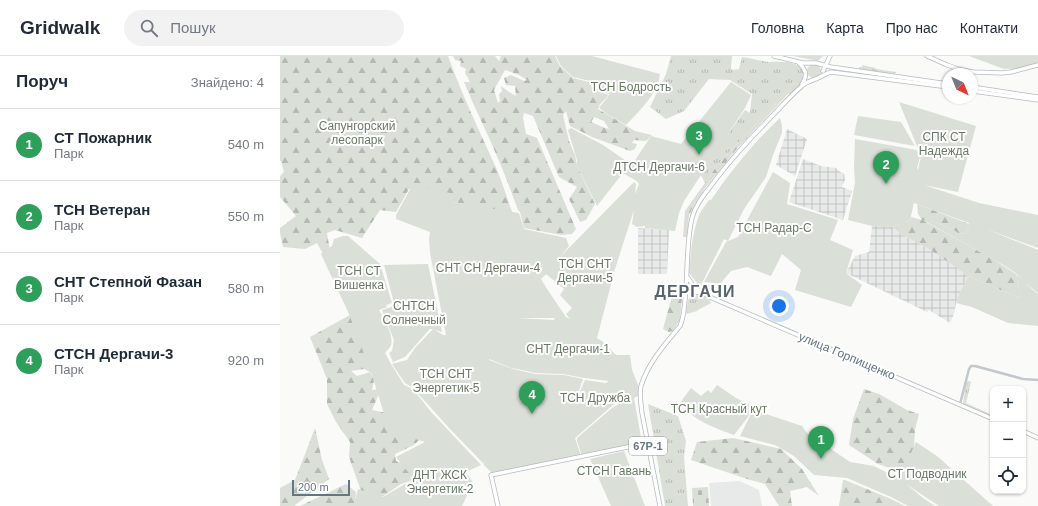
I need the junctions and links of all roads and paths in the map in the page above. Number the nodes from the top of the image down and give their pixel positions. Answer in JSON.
{"nodes":[{"id":1,"x":774,"y":56,"type":"edge"},
{"id":2,"x":927,"y":56,"type":"edge"},
{"id":3,"x":829,"y":57,"type":"edge"},
{"id":4,"x":798,"y":63,"type":"junction"},
{"id":5,"x":816,"y":64,"type":"junction"},
{"id":6,"x":1038,"y":65,"type":"edge"},
{"id":7,"x":825,"y":66,"type":"junction"},
{"id":8,"x":831,"y":67,"type":"junction"},
{"id":9,"x":823,"y":72,"type":"junction"},
{"id":10,"x":806,"y":73,"type":"junction"},
{"id":11,"x":821,"y":76,"type":"junction"},
{"id":12,"x":814,"y":79,"type":"junction"},
{"id":13,"x":942,"y":83,"type":"edge"},
{"id":14,"x":802,"y":85,"type":"junction"},
{"id":15,"x":942,"y":86,"type":"edge"},
{"id":16,"x":978,"y":88,"type":"edge"},
{"id":17,"x":978,"y":92,"type":"edge"},
{"id":18,"x":1038,"y":97,"type":"edge"},
{"id":19,"x":1038,"y":100,"type":"edge"},
{"id":20,"x":688,"y":278,"type":"junction"},
{"id":21,"x":695,"y":289,"type":"junction"},
{"id":22,"x":688,"y":290,"type":"junction"},
{"id":23,"x":685,"y":302,"type":"junction"},
{"id":24,"x":1038,"y":380,"type":"edge"},
{"id":25,"x":960,"y":404,"type":"junction"},
{"id":26,"x":990,"y":417,"type":"edge"},
{"id":27,"x":1026,"y":432,"type":"edge"},
{"id":28,"x":1038,"y":438,"type":"edge"},
{"id":29,"x":647,"y":443,"type":"junction"},
{"id":30,"x":498,"y":506,"type":"edge"},
{"id":31,"x":660,"y":506,"type":"edge"}],
"edges":[{"from":1,"to":4,"type":"main road"},
{"from":2,"to":6,"type":"main road"},
{"from":3,"to":5,"type":"main road"},
{"from":3,"to":7,"type":"main road"},
{"from":3,"to":8,"type":"main road"},
{"from":4,"to":5,"type":"main road"},
{"from":4,"to":10,"type":"main road"},
{"from":5,"to":7,"type":"main road"},
{"from":5,"to":9,"type":"main road"},
{"from":5,"to":10,"type":"main road"},
{"from":7,"to":8,"type":"main road"},
{"from":7,"to":9,"type":"main road"},
{"from":8,"to":13,"type":"main road"},
{"from":9,"to":11,"type":"main road"},
{"from":10,"to":12,"type":"main road"},
{"from":10,"to":14,"type":"main road","number":"67Р-1"},
{"from":11,"to":12,"type":"main road"},
{"from":11,"to":15,"type":"main road"},
{"from":12,"to":14,"type":"main road","number":"67Р-1"},
{"from":14,"to":20,"type":"main road","number":"67Р-1"},
{"from":16,"to":18,"type":"main road"},
{"from":17,"to":19,"type":"main road"},
{"from":20,"to":21,"type":"main road","name":"улица Горпищенко"},
{"from":20,"to":22,"type":"main road","number":"67Р-1"},
{"from":21,"to":22,"type":"main road","name":"улица Горпищенко"},
{"from":21,"to":22,"type":"main road"},
{"from":21,"to":23,"type":"main road"},
{"from":21,"to":25,"type":"main road","name":"улица Горпищенко"},
{"from":22,"to":23,"type":"main road","number":"67Р-1"},
{"from":23,"to":29,"type":"main road","number":"67Р-1"},
{"from":24,"to":25,"type":"street"},
{"from":25,"to":26,"type":"main road","name":"улица Горпищенко"},
{"from":27,"to":28,"type":"main road"},
{"from":29,"to":30,"type":"main road"},
{"from":29,"to":31,"type":"main road","number":"67Р-1"}]}
